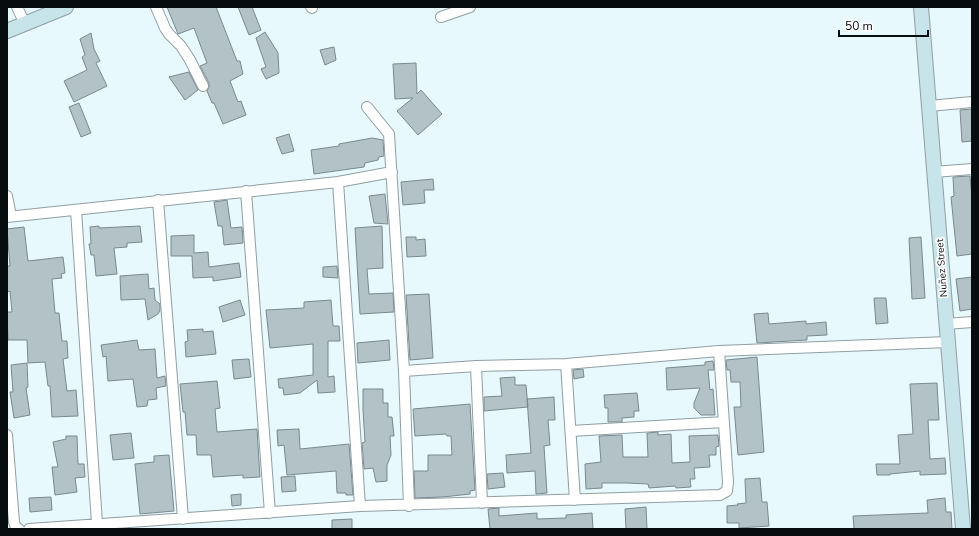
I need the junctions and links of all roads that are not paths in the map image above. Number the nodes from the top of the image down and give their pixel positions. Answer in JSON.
{"nodes":[{"id":1,"x":17,"y":7,"type":"edge"},
{"id":2,"x":66,"y":7,"type":"edge"},
{"id":3,"x":156,"y":7,"type":"edge"},
{"id":4,"x":470,"y":7,"type":"edge"},
{"id":5,"x":921,"y":7,"type":"edge"},
{"id":6,"x":441,"y":17,"type":"dead end"},
{"id":7,"x":25,"y":24,"type":"junction"},
{"id":8,"x":7,"y":31,"type":"edge"},
{"id":9,"x":203,"y":86,"type":"dead end"},
{"id":10,"x":972,"y":102,"type":"edge"},
{"id":11,"x":929,"y":106,"type":"junction"},
{"id":12,"x":367,"y":107,"type":"dead end"},
{"id":13,"x":972,"y":169,"type":"edge"},
{"id":14,"x":392,"y":172,"type":"junction"},
{"id":15,"x":934,"y":172,"type":"junction"},
{"id":16,"x":338,"y":182,"type":"junction"},
{"id":17,"x":246,"y":191,"type":"junction"},
{"id":18,"x":7,"y":196,"type":"edge"},
{"id":19,"x":158,"y":200,"type":"junction"},
{"id":20,"x":76,"y":210,"type":"junction"},
{"id":21,"x":9,"y":216,"type":"edge"},
{"id":22,"x":972,"y":322,"type":"edge"},
{"id":23,"x":946,"y":324,"type":"junction"},
{"id":24,"x":948,"y":342,"type":"junction"},
{"id":25,"x":718,"y":351,"type":"junction"},
{"id":26,"x":566,"y":364,"type":"junction"},
{"id":27,"x":476,"y":366,"type":"junction"},
{"id":28,"x":404,"y":371,"type":"junction"},
{"id":29,"x":724,"y":422,"type":"junction"},
{"id":30,"x":571,"y":431,"type":"junction"},
{"id":31,"x":7,"y":435,"type":"edge"},
{"id":32,"x":575,"y":500,"type":"junction"},
{"id":33,"x":482,"y":503,"type":"junction"},
{"id":34,"x":360,"y":506,"type":"junction"},
{"id":35,"x":408,"y":506,"type":"junction"},
{"id":36,"x":270,"y":513,"type":"junction"},
{"id":37,"x":183,"y":519,"type":"junction"},
{"id":38,"x":97,"y":524,"type":"junction"},
{"id":39,"x":19,"y":529,"type":"edge"},
{"id":40,"x":29,"y":529,"type":"edge"},
{"id":41,"x":963,"y":529,"type":"edge"}],
"edges":[{"from":1,"to":7,"type":"street"},
{"from":2,"to":7,"type":"street"},
{"from":3,"to":9,"type":"street"},
{"from":4,"to":6,"type":"street"},
{"from":5,"to":11,"type":"street","name":"Nuñez Street"},
{"from":7,"to":8,"type":"street"},
{"from":10,"to":11,"type":"street"},
{"from":11,"to":15,"type":"street","name":"Nuñez Street"},
{"from":12,"to":14,"type":"street"},
{"from":13,"to":15,"type":"street"},
{"from":14,"to":16,"type":"street"},
{"from":14,"to":28,"type":"street"},
{"from":15,"to":23,"type":"street","name":"Nuñez Street"},
{"from":16,"to":17,"type":"street"},
{"from":16,"to":34,"type":"street"},
{"from":17,"to":19,"type":"street"},
{"from":17,"to":36,"type":"street"},
{"from":18,"to":21,"type":"street"},
{"from":19,"to":20,"type":"street"},
{"from":19,"to":37,"type":"street"},
{"from":20,"to":21,"type":"street"},
{"from":20,"to":38,"type":"street"},
{"from":22,"to":23,"type":"street"},
{"from":23,"to":24,"type":"street","name":"Nuñez Street"},
{"from":24,"to":25,"type":"street"},
{"from":24,"to":41,"type":"street","name":"Nuñez Street"},
{"from":25,"to":26,"type":"street"},
{"from":25,"to":29,"type":"street"},
{"from":26,"to":27,"type":"street"},
{"from":26,"to":30,"type":"street"},
{"from":27,"to":28,"type":"street"},
{"from":27,"to":33,"type":"street"},
{"from":28,"to":35,"type":"street"},
{"from":29,"to":30,"type":"street"},
{"from":29,"to":32,"type":"street"},
{"from":30,"to":32,"type":"street"},
{"from":31,"to":39,"type":"street"},
{"from":32,"to":33,"type":"street"},
{"from":33,"to":35,"type":"street"},
{"from":34,"to":35,"type":"street"},
{"from":34,"to":36,"type":"street"},
{"from":36,"to":37,"type":"street"},
{"from":37,"to":38,"type":"street"},
{"from":38,"to":40,"type":"street"}]}
